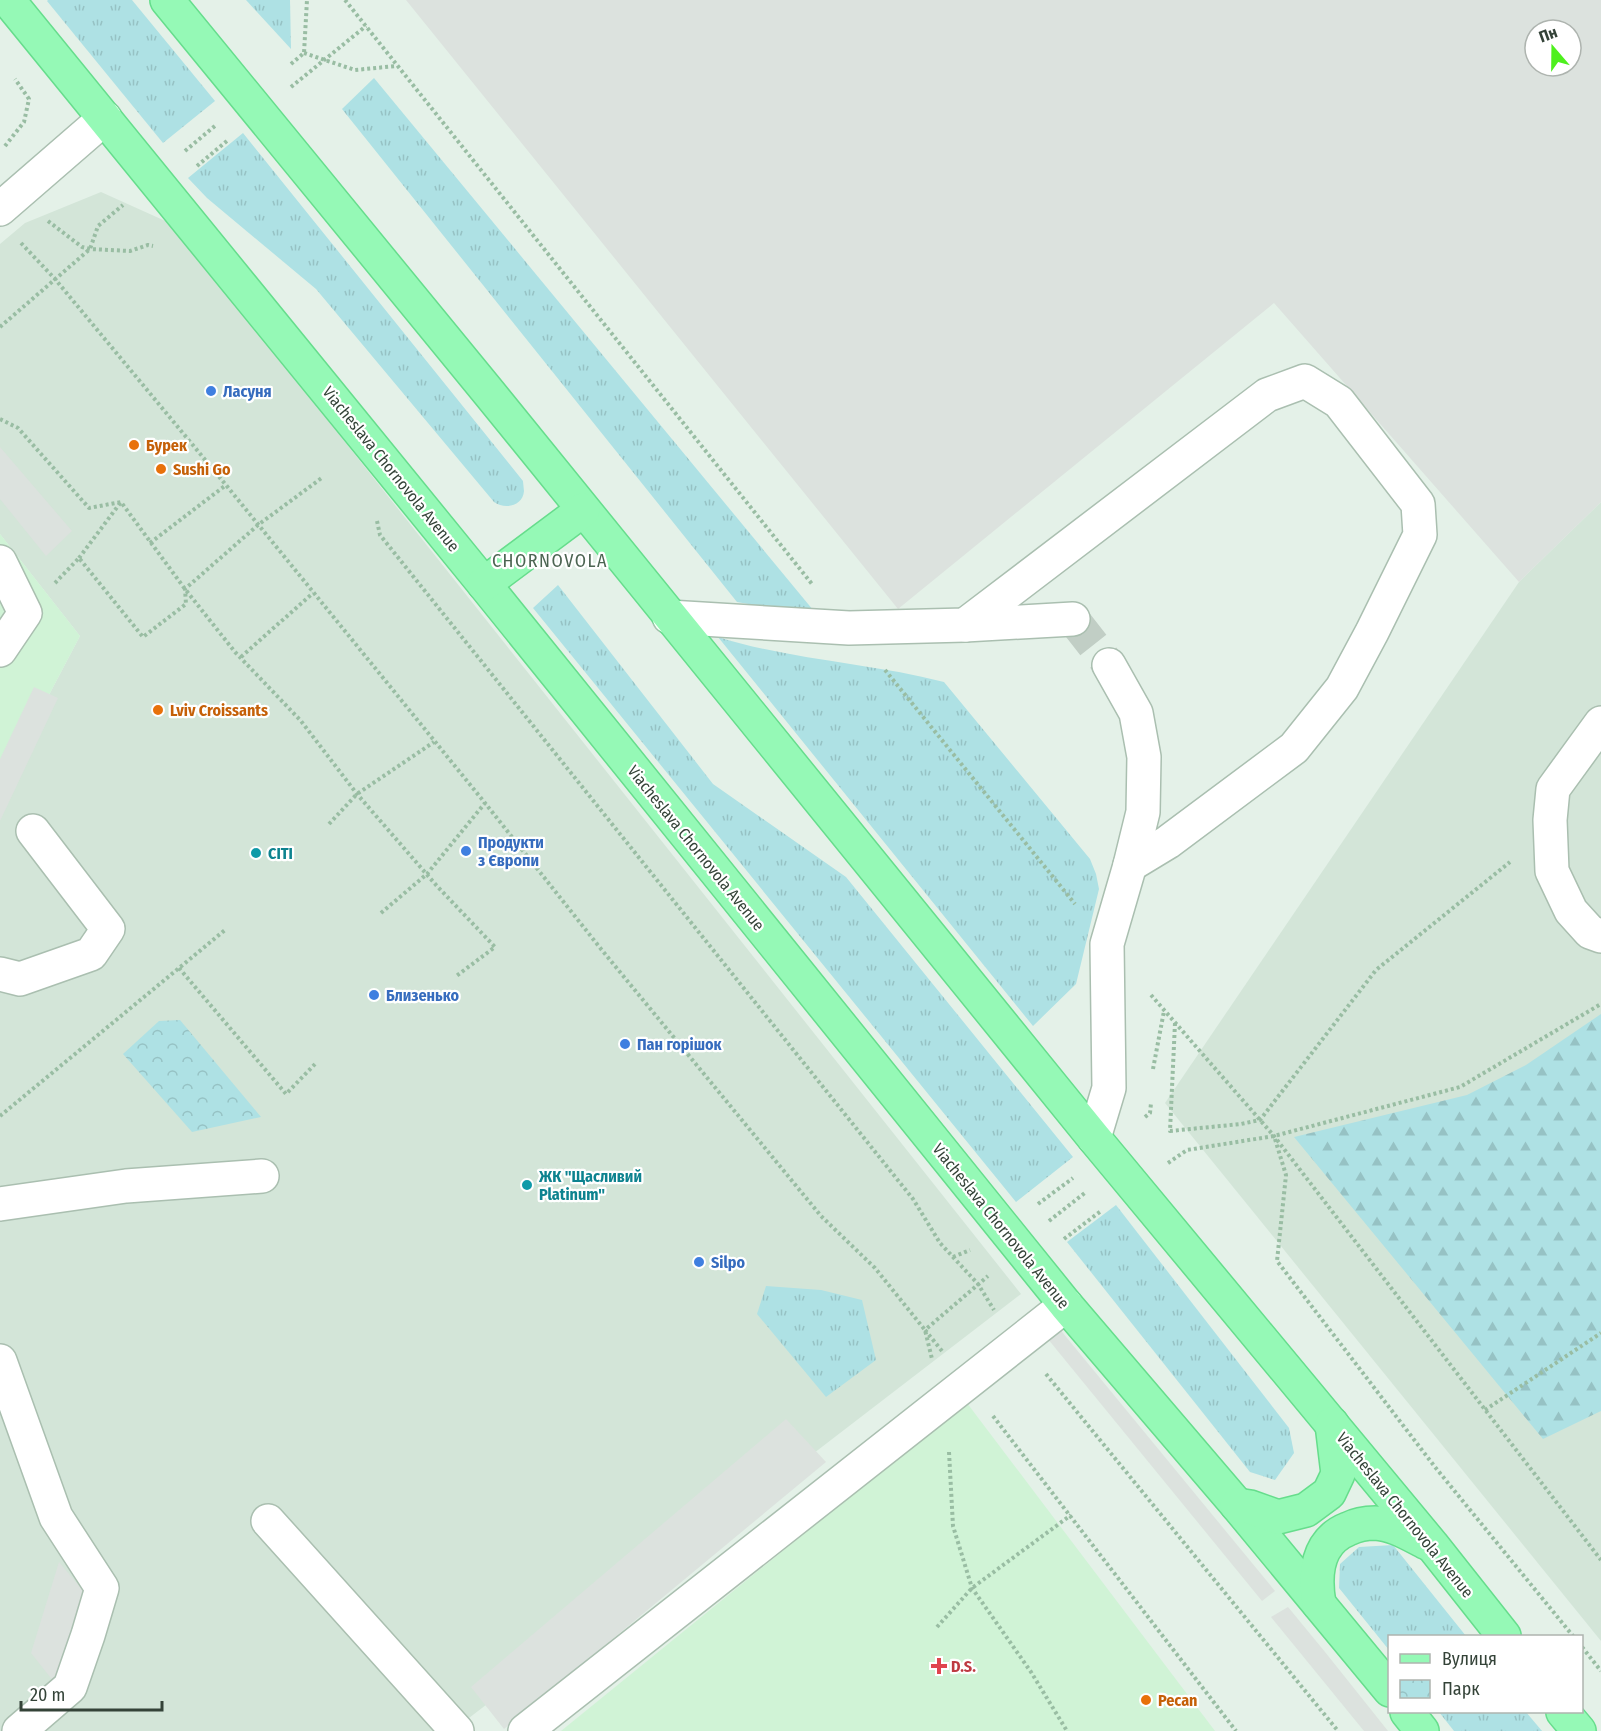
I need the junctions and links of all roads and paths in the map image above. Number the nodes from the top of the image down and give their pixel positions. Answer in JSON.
{"nodes":[{"id":1,"x":8,"y":0,"type":"edge"},
{"id":2,"x":167,"y":0,"type":"edge"},
{"id":3,"x":308,"y":0,"type":"edge"},
{"id":4,"x":345,"y":0,"type":"edge"},
{"id":5,"x":366,"y":26,"type":"junction"},
{"id":6,"x":304,"y":53,"type":"junction"},
{"id":7,"x":323,"y":60,"type":"junction"},
{"id":8,"x":291,"y":64,"type":"dead end"},
{"id":9,"x":397,"y":66,"type":"junction"},
{"id":10,"x":12,"y":75,"type":"dead end"},
{"id":11,"x":306,"y":75,"type":"dead end"},
{"id":12,"x":105,"y":118,"type":"junction"},
{"id":13,"x":219,"y":122,"type":"dead end"},
{"id":14,"x":236,"y":133,"type":"dead end"},
{"id":15,"x":0,"y":153,"type":"edge"},
{"id":16,"x":182,"y":153,"type":"dead end"},
{"id":17,"x":195,"y":168,"type":"dead end"},
{"id":18,"x":126,"y":202,"type":"dead end"},
{"id":19,"x":0,"y":209,"type":"edge"},
{"id":20,"x":47,"y":220,"type":"dead end"},
{"id":21,"x":19,"y":240,"type":"dead end"},
{"id":22,"x":155,"y":246,"type":"dead end"},
{"id":23,"x":90,"y":249,"type":"junction"},
{"id":24,"x":55,"y":279,"type":"junction"},
{"id":25,"x":0,"y":327,"type":"edge"},
{"id":26,"x":0,"y":419,"type":"edge"},
{"id":27,"x":323,"y":477,"type":"dead end"},
{"id":28,"x":226,"y":485,"type":"junction"},
{"id":29,"x":121,"y":502,"type":"junction"},
{"id":30,"x":584,"y":510,"type":"junction"},
{"id":31,"x":375,"y":515,"type":"dead end"},
{"id":32,"x":258,"y":525,"type":"junction"},
{"id":33,"x":150,"y":543,"type":"junction"},
{"id":34,"x":79,"y":558,"type":"junction"},
{"id":35,"x":0,"y":562,"type":"edge"},
{"id":36,"x":484,"y":584,"type":"junction"},
{"id":37,"x":812,"y":584,"type":"dead end"},
{"id":38,"x":184,"y":589,"type":"junction"},
{"id":39,"x":313,"y":593,"type":"junction"},
{"id":40,"x":25,"y":613,"type":"junction"},
{"id":41,"x":669,"y":617,"type":"junction"},
{"id":42,"x":1073,"y":619,"type":"dead end"},
{"id":43,"x":965,"y":625,"type":"junction"},
{"id":44,"x":0,"y":650,"type":"edge"},
{"id":45,"x":241,"y":657,"type":"junction"},
{"id":46,"x":880,"y":664,"type":"dead end"},
{"id":47,"x":1109,"y":665,"type":"tunnel mouth"},
{"id":48,"x":1601,"y":723,"type":"edge"},
{"id":49,"x":435,"y":742,"type":"junction"},
{"id":50,"x":357,"y":794,"type":"junction"},
{"id":51,"x":485,"y":803,"type":"junction"},
{"id":52,"x":1550,"y":820,"type":"junction"},
{"id":53,"x":329,"y":824,"type":"dead end"},
{"id":54,"x":33,"y":831,"type":"dead end"},
{"id":55,"x":1130,"y":865,"type":"junction"},
{"id":56,"x":427,"y":874,"type":"junction"},
{"id":57,"x":1078,"y":909,"type":"dead end"},
{"id":58,"x":381,"y":913,"type":"dead end"},
{"id":59,"x":225,"y":930,"type":"dead end"},
{"id":60,"x":1601,"y":936,"type":"edge"},
{"id":61,"x":179,"y":968,"type":"junction"},
{"id":62,"x":0,"y":974,"type":"edge"},
{"id":63,"x":455,"y":977,"type":"dead end"},
{"id":64,"x":1144,"y":987,"type":"dead end"},
{"id":65,"x":1601,"y":1004,"type":"edge"},
{"id":66,"x":1165,"y":1010,"type":"junction"},
{"id":67,"x":1175,"y":1023,"type":"junction"},
{"id":68,"x":316,"y":1062,"type":"dead end"},
{"id":69,"x":1153,"y":1070,"type":"dead end"},
{"id":70,"x":1151,"y":1102,"type":"dead end"},
{"id":71,"x":1150,"y":1113,"type":"dead end"},
{"id":72,"x":0,"y":1116,"type":"edge"},
{"id":73,"x":1260,"y":1120,"type":"junction"},
{"id":74,"x":1274,"y":1136,"type":"junction"},
{"id":75,"x":1094,"y":1138,"type":"junction"},
{"id":76,"x":1187,"y":1150,"type":"dead end"},
{"id":77,"x":1077,"y":1175,"type":"dead end"},
{"id":78,"x":262,"y":1176,"type":"dead end"},
{"id":79,"x":1091,"y":1188,"type":"dead end"},
{"id":80,"x":0,"y":1204,"type":"edge"},
{"id":81,"x":1109,"y":1205,"type":"dead end"},
{"id":82,"x":1034,"y":1207,"type":"dead end"},
{"id":83,"x":1046,"y":1224,"type":"dead end"},
{"id":84,"x":1062,"y":1241,"type":"dead end"},
{"id":85,"x":992,"y":1271,"type":"dead end"},
{"id":86,"x":978,"y":1284,"type":"junction"},
{"id":87,"x":1066,"y":1305,"type":"junction"},
{"id":88,"x":925,"y":1330,"type":"junction"},
{"id":89,"x":1601,"y":1333,"type":"edge"},
{"id":90,"x":1020,"y":1341,"type":"junction"},
{"id":91,"x":0,"y":1361,"type":"edge"},
{"id":92,"x":954,"y":1393,"type":"junction"},
{"id":93,"x":1485,"y":1410,"type":"junction"},
{"id":94,"x":1332,"y":1424,"type":"junction"},
{"id":95,"x":1237,"y":1505,"type":"junction"},
{"id":96,"x":1071,"y":1515,"type":"junction"},
{"id":97,"x":268,"y":1521,"type":"dead end"},
{"id":98,"x":1432,"y":1545,"type":"junction"},
{"id":99,"x":1601,"y":1560,"type":"edge"},
{"id":100,"x":972,"y":1588,"type":"junction"},
{"id":101,"x":1319,"y":1604,"type":"junction"},
{"id":102,"x":937,"y":1627,"type":"dead end"},
{"id":103,"x":1503,"y":1635,"type":"edge"},
{"id":104,"x":1572,"y":1635,"type":"edge"},
{"id":105,"x":1583,"y":1649,"type":"edge"},
{"id":106,"x":1601,"y":1671,"type":"edge"},
{"id":107,"x":1388,"y":1689,"type":"edge"},
{"id":108,"x":1408,"y":1713,"type":"edge"},
{"id":109,"x":1564,"y":1713,"type":"edge"},
{"id":110,"x":19,"y":1731,"type":"edge"},
{"id":111,"x":458,"y":1731,"type":"edge"},
{"id":112,"x":525,"y":1731,"type":"edge"},
{"id":113,"x":1067,"y":1731,"type":"edge"},
{"id":114,"x":1236,"y":1731,"type":"edge"},
{"id":115,"x":1338,"y":1731,"type":"edge"},
{"id":116,"x":1422,"y":1731,"type":"edge"},
{"id":117,"x":1579,"y":1731,"type":"edge"}],
"edges":[{"from":1,"to":12,"type":"main road","name":"Viacheslava Chornovola Avenue"},
{"from":2,"to":30,"type":"main road","name":"Viacheslava Chornovola Avenue"},
{"from":3,"to":6,"type":"path"},
{"from":4,"to":5,"type":"path"},
{"from":5,"to":7,"type":"path"},
{"from":5,"to":9,"type":"path"},
{"from":6,"to":7,"type":"path"},
{"from":6,"to":8,"type":"path"},
{"from":7,"to":9,"type":"path"},
{"from":7,"to":11,"type":"path"},
{"from":9,"to":37,"type":"path"},
{"from":10,"to":15,"type":"path"},
{"from":12,"to":19,"type":"street"},
{"from":12,"to":36,"type":"main road","name":"Viacheslava Chornovola Avenue"},
{"from":13,"to":16,"type":"path"},
{"from":14,"to":17,"type":"path"},
{"from":18,"to":23,"type":"path"},
{"from":20,"to":23,"type":"path"},
{"from":21,"to":24,"type":"path"},
{"from":22,"to":23,"type":"path"},
{"from":23,"to":24,"type":"path"},
{"from":24,"to":25,"type":"path"},
{"from":24,"to":28,"type":"path"},
{"from":26,"to":29,"type":"path"},
{"from":27,"to":32,"type":"path"},
{"from":28,"to":32,"type":"path"},
{"from":28,"to":33,"type":"path"},
{"from":29,"to":33,"type":"path"},
{"from":29,"to":34,"type":"path"},
{"from":30,"to":36,"type":"main road"},
{"from":30,"to":41,"type":"main road","name":"Viacheslava Chornovola Avenue"},
{"from":31,"to":86,"type":"path"},
{"from":32,"to":38,"type":"path"},
{"from":32,"to":39,"type":"path"},
{"from":33,"to":38,"type":"path"},
{"from":34,"to":38,"type":"path"},
{"from":34,"to":40,"type":"path"},
{"from":35,"to":40,"type":"street"},
{"from":36,"to":87,"type":"main road","name":"Viacheslava Chornovola Avenue"},
{"from":38,"to":45,"type":"path"},
{"from":39,"to":45,"type":"path"},
{"from":39,"to":49,"type":"path"},
{"from":40,"to":44,"type":"street"},
{"from":41,"to":43,"type":"street"},
{"from":41,"to":75,"type":"main road","name":"Viacheslava Chornovola Avenue"},
{"from":42,"to":43,"type":"street"},
{"from":43,"to":55,"type":"street"},
{"from":45,"to":50,"type":"path"},
{"from":46,"to":57,"type":"path"},
{"from":47,"to":55,"type":"street"},
{"from":48,"to":52,"type":"street"},
{"from":49,"to":50,"type":"path"},
{"from":49,"to":51,"type":"path"},
{"from":50,"to":53,"type":"path"},
{"from":50,"to":56,"type":"path"},
{"from":51,"to":56,"type":"path"},
{"from":51,"to":88,"type":"path"},
{"from":52,"to":60,"type":"street"},
{"from":52,"to":73,"type":"path"},
{"from":54,"to":62,"type":"street"},
{"from":55,"to":75,"type":"street"},
{"from":56,"to":58,"type":"path"},
{"from":56,"to":63,"type":"path"},
{"from":59,"to":61,"type":"path"},
{"from":61,"to":68,"type":"path"},
{"from":61,"to":72,"type":"path"},
{"from":64,"to":66,"type":"path"},
{"from":65,"to":74,"type":"path"},
{"from":66,"to":67,"type":"path"},
{"from":66,"to":69,"type":"path"},
{"from":67,"to":73,"type":"path"},
{"from":67,"to":73,"type":"path"},
{"from":70,"to":71,"type":"path"},
{"from":73,"to":74,"type":"path"},
{"from":74,"to":76,"type":"path"},
{"from":74,"to":93,"type":"path"},
{"from":74,"to":104,"type":"path"},
{"from":75,"to":94,"type":"main road","name":"Viacheslava Chornovola Avenue"},
{"from":77,"to":82,"type":"path"},
{"from":78,"to":80,"type":"street"},
{"from":79,"to":83,"type":"path"},
{"from":81,"to":84,"type":"path"},
{"from":85,"to":86,"type":"path"},
{"from":86,"to":88,"type":"path"},
{"from":86,"to":90,"type":"path"},
{"from":87,"to":90,"type":"street"},
{"from":87,"to":95,"type":"main road","name":"Viacheslava Chornovola Avenue"},
{"from":88,"to":92,"type":"path"},
{"from":88,"to":92,"type":"path"},
{"from":89,"to":93,"type":"path"},
{"from":90,"to":92,"type":"street"},
{"from":90,"to":115,"type":"path"},
{"from":91,"to":110,"type":"street"},
{"from":92,"to":96,"type":"path"},
{"from":92,"to":100,"type":"path"},
{"from":92,"to":112,"type":"street"},
{"from":93,"to":99,"type":"path"},
{"from":94,"to":95,"type":"main road"},
{"from":94,"to":98,"type":"main road","name":"Viacheslava Chornovola Avenue"},
{"from":95,"to":101,"type":"main road","name":"Viacheslava Chornovola Avenue"},
{"from":96,"to":100,"type":"path"},
{"from":96,"to":114,"type":"path"},
{"from":97,"to":111,"type":"street"},
{"from":98,"to":101,"type":"main road"},
{"from":98,"to":103,"type":"main road","name":"Viacheslava Chornovola Avenue"},
{"from":100,"to":102,"type":"path"},
{"from":100,"to":113,"type":"path"},
{"from":101,"to":107,"type":"main road","name":"Viacheslava Chornovola Avenue"},
{"from":105,"to":106,"type":"path"},
{"from":108,"to":116,"type":"main road"},
{"from":109,"to":117,"type":"main road"}]}
